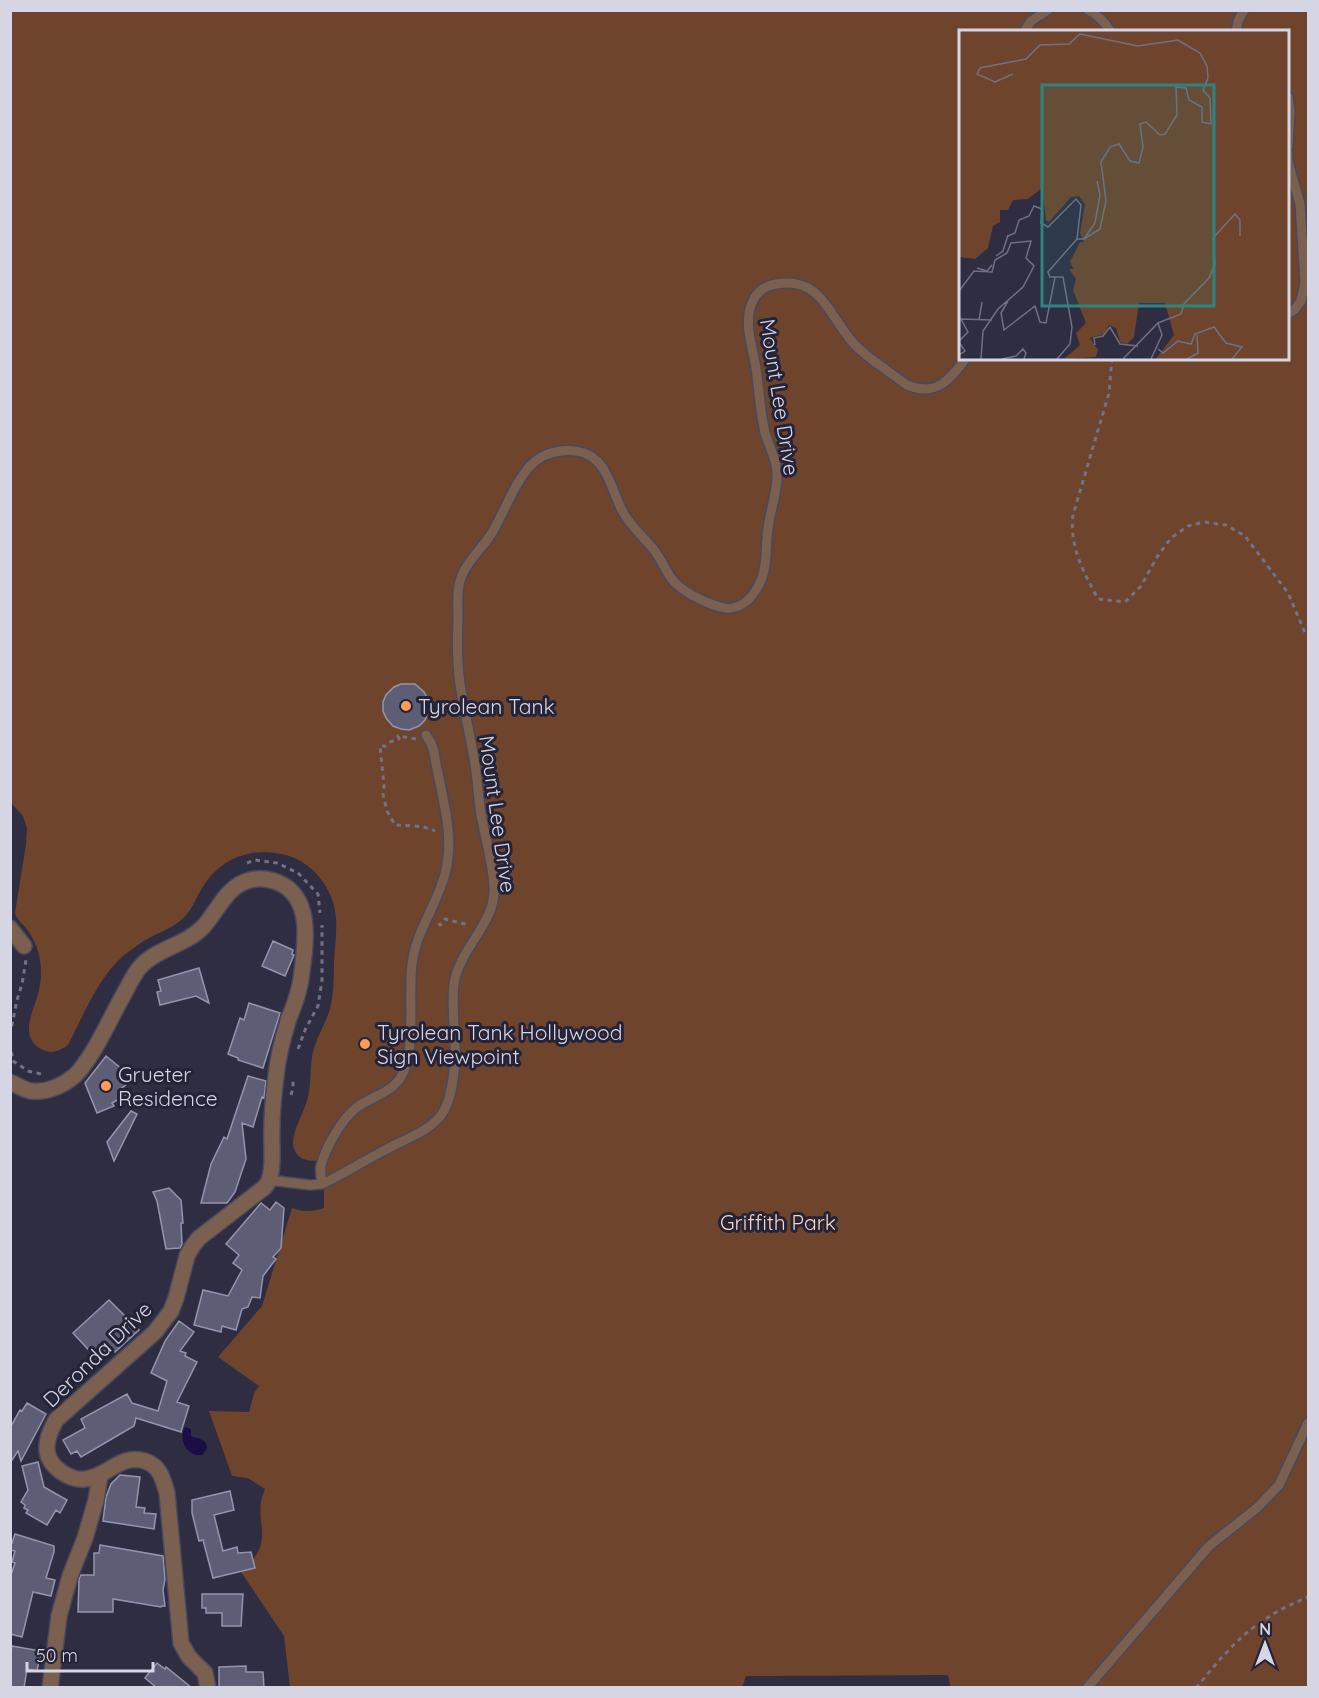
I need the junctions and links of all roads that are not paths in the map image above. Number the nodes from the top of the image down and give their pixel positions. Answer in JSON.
{"nodes":[{"id":1,"x":1048,"y":10,"type":"edge"},
{"id":2,"x":1088,"y":10,"type":"edge"},
{"id":3,"x":1244,"y":10,"type":"edge"},
{"id":4,"x":1025,"y":30,"type":"edge"},
{"id":5,"x":1110,"y":30,"type":"edge"},
{"id":6,"x":1236,"y":30,"type":"edge"},
{"id":7,"x":1289,"y":106,"type":"edge"},
{"id":8,"x":1289,"y":123,"type":"edge"},
{"id":9,"x":1289,"y":166,"type":"edge"},
{"id":10,"x":1289,"y":313,"type":"edge"},
{"id":11,"x":964,"y":360,"type":"edge"},
{"id":12,"x":426,"y":735,"type":"road end"},
{"id":13,"x":10,"y":928,"type":"edge"},
{"id":14,"x":24,"y":946,"type":"road end"},
{"id":15,"x":10,"y":1082,"type":"edge"},
{"id":16,"x":269,"y":1180,"type":"junction"},
{"id":17,"x":322,"y":1184,"type":"junction"},
{"id":18,"x":1308,"y":1423,"type":"edge"},
{"id":19,"x":100,"y":1476,"type":"junction"},
{"id":20,"x":50,"y":1688,"type":"edge"},
{"id":21,"x":208,"y":1688,"type":"edge"},
{"id":22,"x":1087,"y":1688,"type":"edge"}],
"edges":[{"from":1,"to":4,"type":"lane"},
{"from":2,"to":5,"type":"lane"},
{"from":3,"to":6,"type":"lane"},
{"from":7,"to":8,"type":"lane"},
{"from":9,"to":10,"type":"lane"},
{"from":11,"to":17,"type":"lane","name":"Mount Lee Drive"},
{"from":12,"to":17,"type":"lane"},
{"from":13,"to":14,"type":"street"},
{"from":15,"to":16,"type":"street"},
{"from":16,"to":17,"type":"lane"},
{"from":16,"to":19,"type":"street","name":"Deronda Drive"},
{"from":18,"to":22,"type":"lane"},
{"from":19,"to":20,"type":"street"},
{"from":19,"to":21,"type":"street","name":"Deronda Drive"}]}
